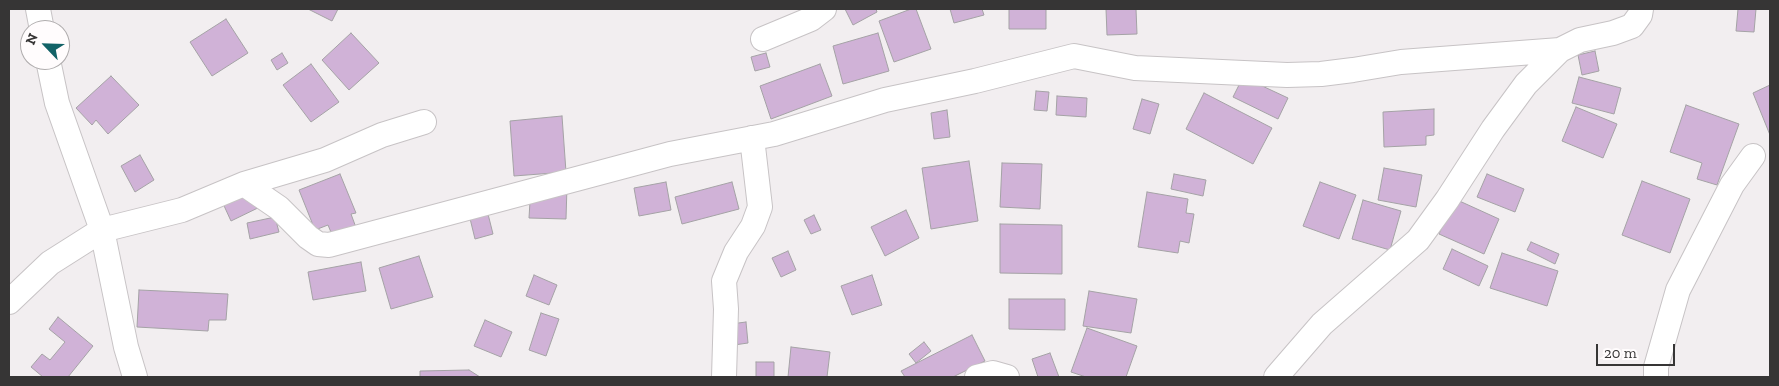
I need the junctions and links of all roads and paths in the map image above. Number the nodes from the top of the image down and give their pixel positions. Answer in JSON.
{"nodes":[{"id":1,"x":824,"y":9,"type":"edge"},
{"id":2,"x":1641,"y":9,"type":"edge"},
{"id":3,"x":763,"y":39,"type":"dead end"},
{"id":4,"x":1560,"y":50,"type":"junction"},
{"id":5,"x":50,"y":70,"type":"edge"},
{"id":6,"x":424,"y":122,"type":"dead end"},
{"id":7,"x":752,"y":138,"type":"junction"},
{"id":8,"x":1753,"y":156,"type":"dead end"},
{"id":9,"x":244,"y":184,"type":"junction"},
{"id":10,"x":102,"y":230,"type":"junction"},
{"id":11,"x":9,"y":302,"type":"edge"},
{"id":12,"x":135,"y":377,"type":"edge"},
{"id":13,"x":724,"y":377,"type":"edge"},
{"id":14,"x":977,"y":377,"type":"edge"},
{"id":15,"x":1007,"y":377,"type":"edge"},
{"id":16,"x":1276,"y":377,"type":"edge"},
{"id":17,"x":1656,"y":377,"type":"edge"}],
"edges":[{"from":1,"to":3,"type":"street"},
{"from":2,"to":4,"type":"street"},
{"from":4,"to":7,"type":"street"},
{"from":4,"to":16,"type":"street"},
{"from":5,"to":10,"type":"street"},
{"from":6,"to":9,"type":"street"},
{"from":7,"to":9,"type":"street"},
{"from":7,"to":13,"type":"street"},
{"from":8,"to":17,"type":"street"},
{"from":9,"to":10,"type":"street"},
{"from":10,"to":11,"type":"street"},
{"from":10,"to":12,"type":"street"},
{"from":14,"to":15,"type":"street"}]}
